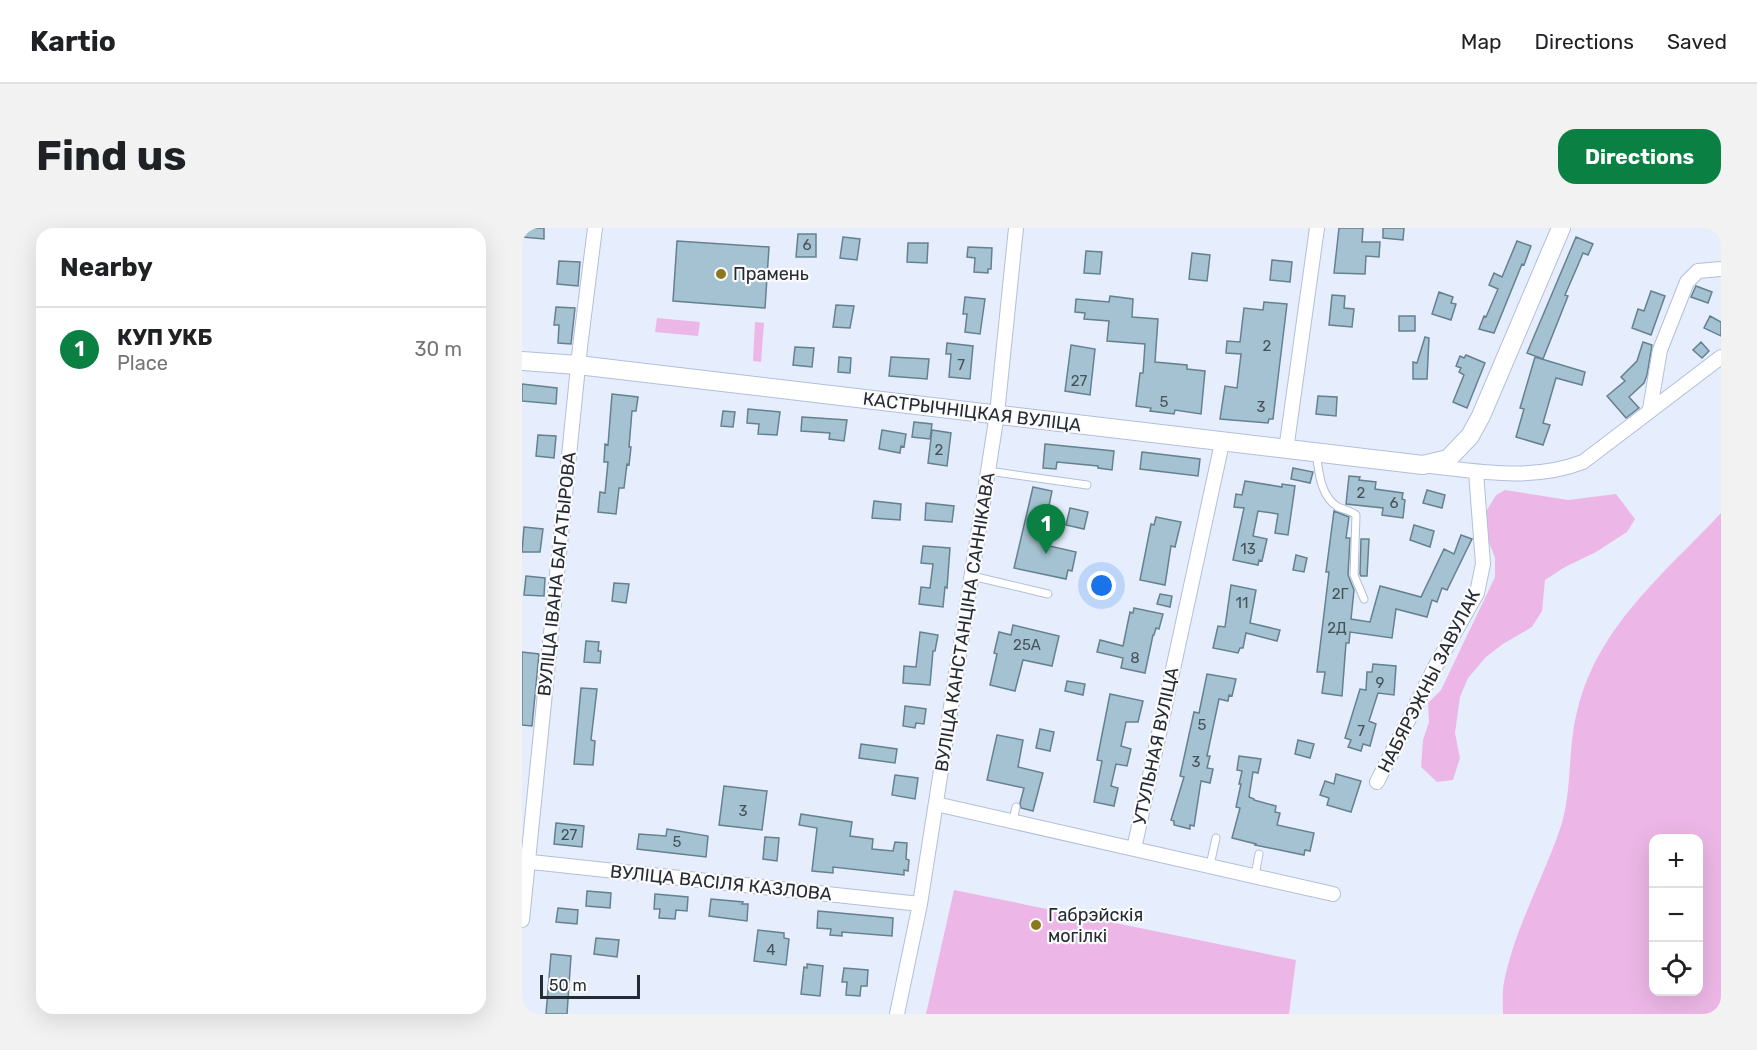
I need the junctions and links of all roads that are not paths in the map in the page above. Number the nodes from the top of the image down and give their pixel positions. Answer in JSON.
{"nodes":[{"id":1,"x":595,"y":228,"type":"edge"},
{"id":2,"x":1016,"y":228,"type":"edge"},
{"id":3,"x":1317,"y":228,"type":"edge"},
{"id":4,"x":1561,"y":228,"type":"edge"},
{"id":5,"x":1721,"y":269,"type":"edge"},
{"id":6,"x":1721,"y":357,"type":"edge"},
{"id":7,"x":522,"y":361,"type":"edge"},
{"id":8,"x":578,"y":365,"type":"junction"},
{"id":9,"x":1650,"y":409,"type":"junction"},
{"id":10,"x":997,"y":414,"type":"junction"},
{"id":11,"x":1222,"y":443,"type":"junction"},
{"id":12,"x":1286,"y":450,"type":"junction"},
{"id":13,"x":1316,"y":453,"type":"junction"},
{"id":14,"x":1423,"y":465,"type":"junction"},
{"id":15,"x":988,"y":471,"type":"junction"},
{"id":16,"x":1476,"y":472,"type":"junction"},
{"id":17,"x":1087,"y":485,"type":"dead end"},
{"id":18,"x":972,"y":576,"type":"junction"},
{"id":19,"x":1048,"y":594,"type":"dead end"},
{"id":20,"x":1364,"y":599,"type":"dead end"},
{"id":21,"x":1377,"y":782,"type":"dead end"},
{"id":22,"x":936,"y":804,"type":"junction"},
{"id":23,"x":1216,"y":838,"type":"dead end"},
{"id":24,"x":1134,"y":849,"type":"junction"},
{"id":25,"x":1259,"y":854,"type":"dead end"},
{"id":26,"x":525,"y":862,"type":"edge"},
{"id":27,"x":1210,"y":864,"type":"junction"},
{"id":28,"x":1255,"y":875,"type":"junction"},
{"id":29,"x":1333,"y":894,"type":"dead end"},
{"id":30,"x":920,"y":904,"type":"junction"},
{"id":31,"x":522,"y":920,"type":"edge"},
{"id":32,"x":897,"y":1014,"type":"edge"}],
"edges":[{"from":1,"to":8,"type":"street","name":"ВУЛІЦА ІВАНА БАГАТЫРОВА"},
{"from":2,"to":10,"type":"street","name":"ВУЛІЦА КАНСТАНЦІНА САННІКАВА"},
{"from":3,"to":12,"type":"street"},
{"from":4,"to":14,"type":"main road"},
{"from":5,"to":9,"type":"street"},
{"from":6,"to":9,"type":"street"},
{"from":7,"to":8,"type":"main road","name":"КАСТРЫЧНІЦКАЯ ВУЛІЦА"},
{"from":8,"to":10,"type":"main road","name":"КАСТРЫЧНІЦКАЯ ВУЛІЦА"},
{"from":8,"to":26,"type":"street","name":"ВУЛІЦА ІВАНА БАГАТЫРОВА"},
{"from":9,"to":16,"type":"street"},
{"from":10,"to":11,"type":"main road","name":"КАСТРЫЧНІЦКАЯ ВУЛІЦА"},
{"from":10,"to":15,"type":"street","name":"ВУЛІЦА КАНСТАНЦІНА САННІКАВА"},
{"from":11,"to":12,"type":"main road","name":"КАСТРЫЧНІЦКАЯ ВУЛІЦА"},
{"from":11,"to":24,"type":"street","name":"УТУЛЬНАЯ ВУЛІЦА"},
{"from":12,"to":13,"type":"main road","name":"КАСТРЫЧНІЦКАЯ ВУЛІЦА"},
{"from":13,"to":14,"type":"main road","name":"КАСТРЫЧНІЦКАЯ ВУЛІЦА"},
{"from":13,"to":20,"type":"lane"},
{"from":14,"to":16,"type":"street"},
{"from":15,"to":17,"type":"lane"},
{"from":15,"to":18,"type":"street","name":"ВУЛІЦА КАНСТАНЦІНА САННІКАВА"},
{"from":16,"to":21,"type":"street","name":"НАБЯРЭЖНЫ ЗАВУЛАК"},
{"from":18,"to":19,"type":"lane"},
{"from":18,"to":22,"type":"street","name":"ВУЛІЦА КАНСТАНЦІНА САННІКАВА"},
{"from":22,"to":24,"type":"street"},
{"from":22,"to":30,"type":"street","name":"ВУЛІЦА КАНСТАНЦІНА САННІКАВА"},
{"from":23,"to":27,"type":"lane"},
{"from":24,"to":27,"type":"street","name":"УТУЛЬНАЯ ВУЛІЦА"},
{"from":25,"to":28,"type":"lane"},
{"from":26,"to":30,"type":"street","name":"ВУЛІЦА ВАСІЛЯ КАЗЛОВА"},
{"from":26,"to":31,"type":"street","name":"ВУЛІЦА ІВАНА БАГАТЫРОВА"},
{"from":27,"to":28,"type":"street","name":"УТУЛЬНАЯ ВУЛІЦА"},
{"from":28,"to":29,"type":"street","name":"УТУЛЬНАЯ ВУЛІЦА"},
{"from":30,"to":32,"type":"street","name":"ВУЛІЦА КАНСТАНЦІНА САННІКАВА"}]}
